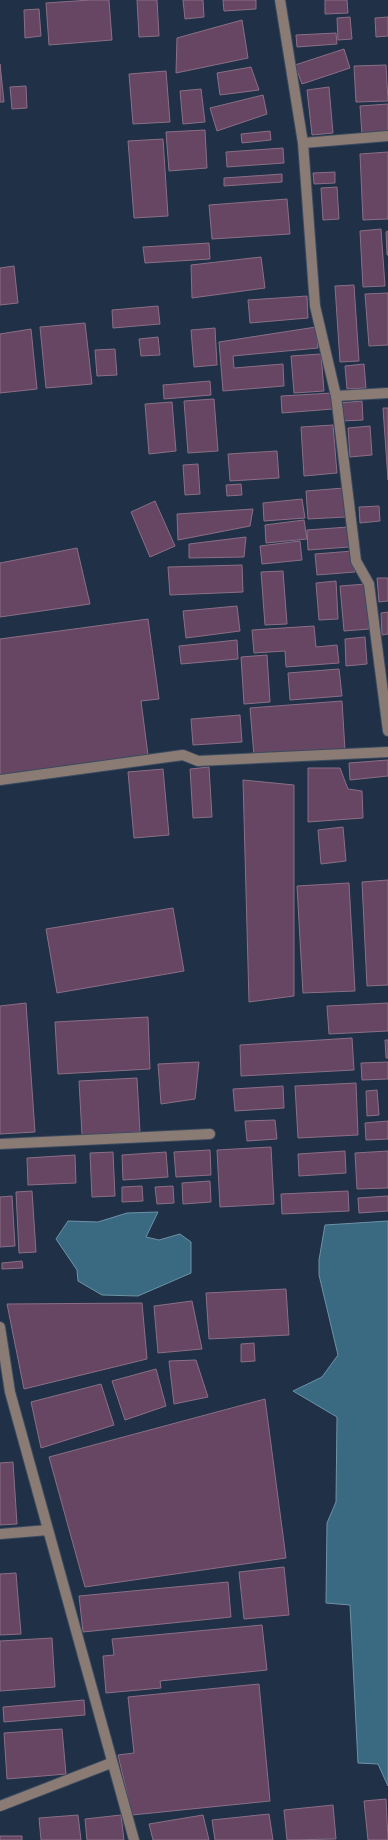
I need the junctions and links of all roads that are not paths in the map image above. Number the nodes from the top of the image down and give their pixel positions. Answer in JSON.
{"nodes":[{"id":1,"x":280,"y":0,"type":"edge"},
{"id":2,"x":388,"y":136,"type":"edge"},
{"id":3,"x":304,"y":143,"type":"junction"},
{"id":4,"x":388,"y":393,"type":"edge"},
{"id":5,"x":336,"y":396,"type":"junction"},
{"id":6,"x":388,"y":731,"type":"edge"},
{"id":7,"x":388,"y":752,"type":"edge"},
{"id":8,"x":0,"y":780,"type":"edge"},
{"id":9,"x":210,"y":1134,"type":"dead end"},
{"id":10,"x":0,"y":1144,"type":"edge"},
{"id":11,"x":0,"y":1327,"type":"edge"},
{"id":12,"x":5,"y":1392,"type":"edge"},
{"id":13,"x":48,"y":1530,"type":"junction"},
{"id":14,"x":0,"y":1534,"type":"edge"},
{"id":15,"x":111,"y":1763,"type":"junction"},
{"id":16,"x":0,"y":1806,"type":"edge"},
{"id":17,"x":134,"y":1840,"type":"edge"}],
"edges":[{"from":1,"to":3,"type":"street"},
{"from":2,"to":3,"type":"street"},
{"from":3,"to":5,"type":"street"},
{"from":4,"to":5,"type":"street"},
{"from":5,"to":6,"type":"street"},
{"from":7,"to":8,"type":"street"},
{"from":9,"to":10,"type":"street"},
{"from":11,"to":12,"type":"street"},
{"from":12,"to":13,"type":"street"},
{"from":13,"to":14,"type":"street"},
{"from":13,"to":15,"type":"street"},
{"from":15,"to":16,"type":"street"},
{"from":15,"to":17,"type":"street"}]}
